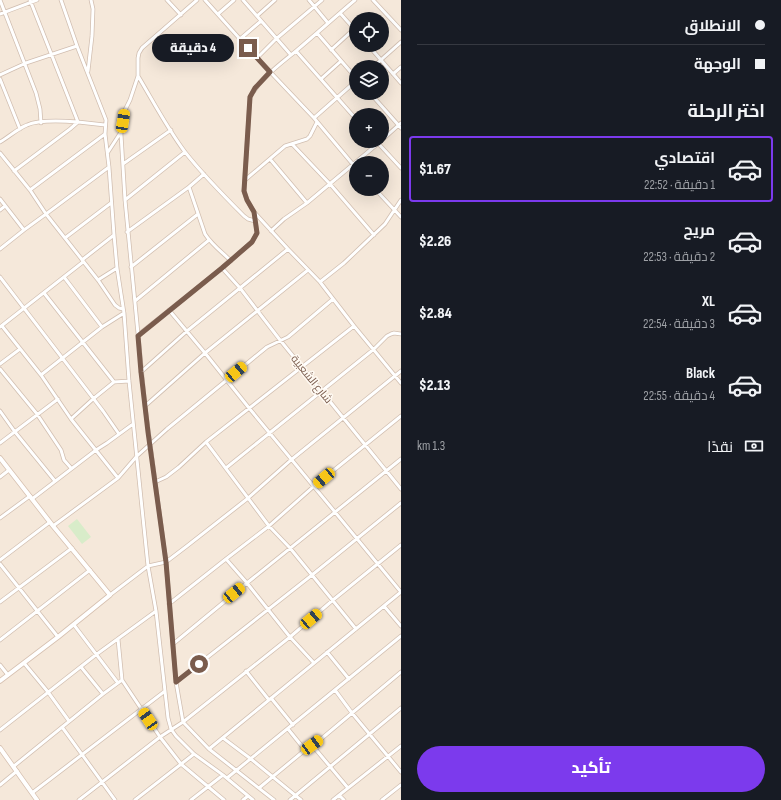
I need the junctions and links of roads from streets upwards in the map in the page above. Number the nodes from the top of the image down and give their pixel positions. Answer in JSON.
{"nodes":[{"id":1,"x":0,"y":0,"type":"edge"},
{"id":2,"x":37,"y":0,"type":"edge"},
{"id":3,"x":61,"y":0,"type":"edge"},
{"id":4,"x":91,"y":0,"type":"edge"},
{"id":5,"x":167,"y":0,"type":"edge"},
{"id":6,"x":197,"y":0,"type":"edge"},
{"id":7,"x":205,"y":0,"type":"edge"},
{"id":8,"x":234,"y":0,"type":"edge"},
{"id":9,"x":243,"y":0,"type":"edge"},
{"id":10,"x":275,"y":0,"type":"edge"},
{"id":11,"x":309,"y":0,"type":"edge"},
{"id":12,"x":322,"y":0,"type":"edge"},
{"id":13,"x":355,"y":0,"type":"edge"},
{"id":14,"x":373,"y":0,"type":"edge"},
{"id":15,"x":31,"y":1,"type":"edge"},
{"id":16,"x":315,"y":6,"type":"junction"},
{"id":17,"x":5,"y":12,"type":"junction"},
{"id":18,"x":340,"y":13,"type":"junction"},
{"id":19,"x":0,"y":14,"type":"edge"},
{"id":20,"x":218,"y":14,"type":"junction"},
{"id":21,"x":181,"y":15,"type":"junction"},
{"id":22,"x":257,"y":16,"type":"junction"},
{"id":23,"x":261,"y":20,"type":"junction"},
{"id":24,"x":328,"y":23,"type":"junction"},
{"id":25,"x":349,"y":23,"type":"edge"},
{"id":26,"x":401,"y":30,"type":"edge"},
{"id":27,"x":317,"y":33,"type":"junction"},
{"id":28,"x":349,"y":35,"type":"edge"},
{"id":29,"x":240,"y":39,"type":"junction"},
{"id":30,"x":276,"y":39,"type":"junction"},
{"id":31,"x":401,"y":42,"type":"edge"},
{"id":32,"x":77,"y":46,"type":"junction"},
{"id":33,"x":331,"y":50,"type":"junction"},
{"id":34,"x":296,"y":51,"type":"junction"},
{"id":35,"x":374,"y":52,"type":"edge"},
{"id":36,"x":52,"y":55,"type":"junction"},
{"id":37,"x":291,"y":55,"type":"junction"},
{"id":38,"x":257,"y":58,"type":"junction"},
{"id":39,"x":381,"y":60,"type":"joint"},
{"id":40,"x":341,"y":61,"type":"junction"},
{"id":41,"x":26,"y":63,"type":"junction"},
{"id":42,"x":401,"y":67,"type":"edge"},
{"id":43,"x":389,"y":69,"type":"edge"},
{"id":44,"x":349,"y":70,"type":"edge"},
{"id":45,"x":270,"y":72,"type":"junction"},
{"id":46,"x":88,"y":73,"type":"junction"},
{"id":47,"x":393,"y":74,"type":"junction"},
{"id":48,"x":0,"y":75,"type":"edge"},
{"id":49,"x":138,"y":76,"type":"junction"},
{"id":50,"x":0,"y":79,"type":"edge"},
{"id":51,"x":321,"y":79,"type":"junction"},
{"id":52,"x":401,"y":83,"type":"edge"},
{"id":53,"x":349,"y":87,"type":"edge"},
{"id":54,"x":337,"y":97,"type":"junction"},
{"id":55,"x":377,"y":100,"type":"edge"},
{"id":56,"x":349,"y":110,"type":"edge"},
{"id":57,"x":314,"y":118,"type":"junction"},
{"id":58,"x":78,"y":122,"type":"junction"},
{"id":59,"x":317,"y":122,"type":"junction"},
{"id":60,"x":41,"y":123,"type":"junction"},
{"id":61,"x":105,"y":125,"type":"junction"},
{"id":62,"x":400,"y":125,"type":"edge"},
{"id":63,"x":20,"y":129,"type":"junction"},
{"id":64,"x":122,"y":130,"type":"junction"},
{"id":65,"x":171,"y":130,"type":"junction"},
{"id":66,"x":389,"y":133,"type":"edge"},
{"id":67,"x":105,"y":134,"type":"junction"},
{"id":68,"x":0,"y":142,"type":"edge"},
{"id":69,"x":292,"y":144,"type":"junction"},
{"id":70,"x":372,"y":148,"type":"edge"},
{"id":71,"x":385,"y":148,"type":"edge"},
{"id":72,"x":108,"y":152,"type":"junction"},
{"id":73,"x":185,"y":152,"type":"junction"},
{"id":74,"x":0,"y":153,"type":"edge"},
{"id":75,"x":365,"y":156,"type":"edge"},
{"id":76,"x":270,"y":159,"type":"junction"},
{"id":77,"x":349,"y":159,"type":"edge"},
{"id":78,"x":123,"y":164,"type":"junction"},
{"id":79,"x":109,"y":166,"type":"junction"},
{"id":80,"x":401,"y":168,"type":"edge"},
{"id":81,"x":349,"y":170,"type":"edge"},
{"id":82,"x":14,"y":171,"type":"junction"},
{"id":83,"x":204,"y":174,"type":"junction"},
{"id":84,"x":245,"y":180,"type":"junction"},
{"id":85,"x":330,"y":184,"type":"junction"},
{"id":86,"x":189,"y":187,"type":"junction"},
{"id":87,"x":30,"y":190,"type":"junction"},
{"id":88,"x":381,"y":196,"type":"edge"},
{"id":89,"x":0,"y":199,"type":"edge"},
{"id":90,"x":125,"y":200,"type":"junction"},
{"id":91,"x":401,"y":200,"type":"edge"},
{"id":92,"x":112,"y":203,"type":"junction"},
{"id":93,"x":307,"y":203,"type":"junction"},
{"id":94,"x":5,"y":206,"type":"junction"},
{"id":95,"x":0,"y":210,"type":"edge"},
{"id":96,"x":394,"y":211,"type":"junction"},
{"id":97,"x":254,"y":212,"type":"junction"},
{"id":98,"x":46,"y":214,"type":"junction"},
{"id":99,"x":198,"y":214,"type":"junction"},
{"id":100,"x":401,"y":217,"type":"edge"},
{"id":101,"x":255,"y":221,"type":"junction"},
{"id":102,"x":24,"y":230,"type":"junction"},
{"id":103,"x":271,"y":231,"type":"junction"},
{"id":104,"x":127,"y":232,"type":"junction"},
{"id":105,"x":114,"y":235,"type":"junction"},
{"id":106,"x":374,"y":235,"type":"junction"},
{"id":107,"x":65,"y":238,"type":"junction"},
{"id":108,"x":209,"y":240,"type":"junction"},
{"id":109,"x":0,"y":249,"type":"edge"},
{"id":110,"x":288,"y":249,"type":"junction"},
{"id":111,"x":83,"y":261,"type":"junction"},
{"id":112,"x":231,"y":261,"type":"junction"},
{"id":113,"x":117,"y":268,"type":"junction"},
{"id":114,"x":131,"y":268,"type":"junction"},
{"id":115,"x":222,"y":268,"type":"junction"},
{"id":116,"x":308,"y":270,"type":"junction"},
{"id":117,"x":0,"y":277,"type":"edge"},
{"id":118,"x":64,"y":277,"type":"junction"},
{"id":119,"x":98,"y":280,"type":"junction"},
{"id":120,"x":320,"y":282,"type":"junction"},
{"id":121,"x":240,"y":288,"type":"junction"},
{"id":122,"x":44,"y":293,"type":"junction"},
{"id":123,"x":333,"y":299,"type":"junction"},
{"id":124,"x":135,"y":301,"type":"junction"},
{"id":125,"x":24,"y":309,"type":"junction"},
{"id":126,"x":169,"y":310,"type":"junction"},
{"id":127,"x":124,"y":311,"type":"junction"},
{"id":128,"x":258,"y":311,"type":"junction"},
{"id":129,"x":354,"y":326,"type":"junction"},
{"id":130,"x":1,"y":327,"type":"edge"},
{"id":131,"x":102,"y":327,"type":"junction"},
{"id":132,"x":187,"y":331,"type":"junction"},
{"id":133,"x":401,"y":334,"type":"edge"},
{"id":134,"x":138,"y":336,"type":"junction"},
{"id":135,"x":280,"y":340,"type":"junction"},
{"id":136,"x":83,"y":342,"type":"junction"},
{"id":137,"x":20,"y":348,"type":"junction"},
{"id":138,"x":374,"y":349,"type":"junction"},
{"id":139,"x":205,"y":353,"type":"junction"},
{"id":140,"x":62,"y":359,"type":"junction"},
{"id":141,"x":0,"y":364,"type":"edge"},
{"id":142,"x":302,"y":366,"type":"junction"},
{"id":143,"x":0,"y":369,"type":"edge"},
{"id":144,"x":401,"y":371,"type":"edge"},
{"id":145,"x":141,"y":372,"type":"junction"},
{"id":146,"x":41,"y":375,"type":"junction"},
{"id":147,"x":395,"y":376,"type":"junction"},
{"id":148,"x":226,"y":380,"type":"junction"},
{"id":149,"x":129,"y":381,"type":"junction"},
{"id":150,"x":114,"y":382,"type":"junction"},
{"id":151,"x":401,"y":383,"type":"edge"},
{"id":152,"x":322,"y":391,"type":"junction"},
{"id":153,"x":58,"y":398,"type":"junction"},
{"id":154,"x":93,"y":399,"type":"junction"},
{"id":155,"x":145,"y":406,"type":"junction"},
{"id":156,"x":249,"y":408,"type":"junction"},
{"id":157,"x":0,"y":411,"type":"edge"},
{"id":158,"x":37,"y":414,"type":"junction"},
{"id":159,"x":401,"y":416,"type":"edge"},
{"id":160,"x":71,"y":418,"type":"junction"},
{"id":161,"x":344,"y":418,"type":"junction"},
{"id":162,"x":133,"y":424,"type":"junction"},
{"id":163,"x":15,"y":432,"type":"junction"},
{"id":164,"x":269,"y":433,"type":"junction"},
{"id":165,"x":119,"y":434,"type":"junction"},
{"id":166,"x":206,"y":442,"type":"junction"},
{"id":167,"x":0,"y":443,"type":"edge"},
{"id":168,"x":150,"y":445,"type":"junction"},
{"id":169,"x":365,"y":445,"type":"junction"},
{"id":170,"x":96,"y":450,"type":"junction"},
{"id":171,"x":137,"y":456,"type":"junction"},
{"id":172,"x":0,"y":458,"type":"edge"},
{"id":173,"x":401,"y":459,"type":"edge"},
{"id":174,"x":292,"y":460,"type":"junction"},
{"id":175,"x":70,"y":468,"type":"junction"},
{"id":176,"x":226,"y":468,"type":"junction"},
{"id":177,"x":9,"y":470,"type":"junction"},
{"id":178,"x":386,"y":471,"type":"junction"},
{"id":179,"x":0,"y":477,"type":"edge"},
{"id":180,"x":118,"y":478,"type":"junction"},
{"id":181,"x":55,"y":480,"type":"junction"},
{"id":182,"x":155,"y":482,"type":"junction"},
{"id":183,"x":314,"y":487,"type":"junction"},
{"id":184,"x":401,"y":489,"type":"edge"},
{"id":185,"x":31,"y":497,"type":"junction"},
{"id":186,"x":247,"y":499,"type":"junction"},
{"id":187,"x":401,"y":503,"type":"edge"},
{"id":188,"x":334,"y":512,"type":"junction"},
{"id":189,"x":0,"y":518,"type":"edge"},
{"id":190,"x":50,"y":522,"type":"junction"},
{"id":191,"x":54,"y":526,"type":"junction"},
{"id":192,"x":269,"y":526,"type":"junction"},
{"id":193,"x":357,"y":539,"type":"junction"},
{"id":194,"x":401,"y":545,"type":"edge"},
{"id":195,"x":72,"y":548,"type":"junction"},
{"id":196,"x":290,"y":548,"type":"junction"},
{"id":197,"x":226,"y":559,"type":"junction"},
{"id":198,"x":0,"y":560,"type":"edge"},
{"id":199,"x":166,"y":562,"type":"junction"},
{"id":200,"x":0,"y":564,"type":"edge"},
{"id":201,"x":377,"y":564,"type":"junction"},
{"id":202,"x":148,"y":566,"type":"junction"},
{"id":203,"x":90,"y":570,"type":"junction"},
{"id":204,"x":312,"y":576,"type":"junction"},
{"id":205,"x":247,"y":583,"type":"junction"},
{"id":206,"x":18,"y":588,"type":"junction"},
{"id":207,"x":401,"y":592,"type":"edge"},
{"id":208,"x":110,"y":595,"type":"junction"},
{"id":209,"x":333,"y":600,"type":"junction"},
{"id":210,"x":0,"y":602,"type":"edge"},
{"id":211,"x":169,"y":604,"type":"junction"},
{"id":212,"x":384,"y":606,"type":"junction"},
{"id":213,"x":268,"y":610,"type":"junction"},
{"id":214,"x":37,"y":611,"type":"junction"},
{"id":215,"x":156,"y":611,"type":"junction"},
{"id":216,"x":74,"y":625,"type":"junction"},
{"id":217,"x":401,"y":626,"type":"edge"},
{"id":218,"x":356,"y":629,"type":"junction"},
{"id":219,"x":401,"y":636,"type":"edge"},
{"id":220,"x":58,"y":637,"type":"junction"},
{"id":221,"x":290,"y":637,"type":"junction"},
{"id":222,"x":118,"y":639,"type":"junction"},
{"id":223,"x":0,"y":640,"type":"edge"},
{"id":224,"x":173,"y":644,"type":"junction"},
{"id":225,"x":327,"y":652,"type":"junction"},
{"id":226,"x":97,"y":654,"type":"junction"},
{"id":227,"x":24,"y":663,"type":"junction"},
{"id":228,"x":314,"y":663,"type":"junction"},
{"id":229,"x":0,"y":666,"type":"edge"},
{"id":230,"x":81,"y":667,"type":"junction"},
{"id":231,"x":246,"y":671,"type":"junction"},
{"id":232,"x":400,"y":673,"type":"edge"},
{"id":233,"x":8,"y":675,"type":"junction"},
{"id":234,"x":349,"y":679,"type":"junction"},
{"id":235,"x":122,"y":680,"type":"junction"},
{"id":236,"x":0,"y":682,"type":"edge"},
{"id":237,"x":176,"y":682,"type":"junction"},
{"id":238,"x":118,"y":683,"type":"junction"},
{"id":239,"x":335,"y":690,"type":"junction"},
{"id":240,"x":165,"y":691,"type":"junction"},
{"id":241,"x":48,"y":692,"type":"junction"},
{"id":242,"x":103,"y":694,"type":"junction"},
{"id":243,"x":270,"y":699,"type":"junction"},
{"id":244,"x":401,"y":708,"type":"edge"},
{"id":245,"x":142,"y":710,"type":"junction"},
{"id":246,"x":352,"y":713,"type":"junction"},
{"id":247,"x":69,"y":721,"type":"junction"},
{"id":248,"x":183,"y":722,"type":"junction"},
{"id":249,"x":293,"y":725,"type":"junction"},
{"id":250,"x":62,"y":727,"type":"junction"},
{"id":251,"x":171,"y":729,"type":"junction"},
{"id":252,"x":288,"y":729,"type":"junction"},
{"id":253,"x":0,"y":730,"type":"edge"},
{"id":254,"x":370,"y":734,"type":"junction"},
{"id":255,"x":160,"y":737,"type":"junction"},
{"id":256,"x":223,"y":738,"type":"junction"},
{"id":257,"x":312,"y":745,"type":"junction"},
{"id":258,"x":401,"y":746,"type":"edge"},
{"id":259,"x":0,"y":748,"type":"edge"},
{"id":260,"x":208,"y":749,"type":"junction"},
{"id":261,"x":305,"y":750,"type":"junction"},
{"id":262,"x":194,"y":754,"type":"junction"},
{"id":263,"x":82,"y":755,"type":"junction"},
{"id":264,"x":388,"y":756,"type":"junction"},
{"id":265,"x":251,"y":759,"type":"junction"},
{"id":266,"x":181,"y":764,"type":"junction"},
{"id":267,"x":14,"y":766,"type":"junction"},
{"id":268,"x":329,"y":767,"type":"junction"},
{"id":269,"x":236,"y":770,"type":"junction"},
{"id":270,"x":18,"y":771,"type":"junction"},
{"id":271,"x":401,"y":772,"type":"edge"},
{"id":272,"x":223,"y":775,"type":"junction"},
{"id":273,"x":272,"y":776,"type":"junction"},
{"id":274,"x":227,"y":778,"type":"junction"},
{"id":275,"x":102,"y":782,"type":"junction"},
{"id":276,"x":0,"y":785,"type":"edge"},
{"id":277,"x":401,"y":785,"type":"edge"},
{"id":278,"x":207,"y":787,"type":"junction"},
{"id":279,"x":259,"y":788,"type":"junction"},
{"id":280,"x":348,"y":788,"type":"junction"},
{"id":281,"x":32,"y":793,"type":"junction"},
{"id":282,"x":295,"y":795,"type":"junction"},
{"id":283,"x":338,"y":795,"type":"junction"},
{"id":284,"x":248,"y":796,"type":"junction"},
{"id":285,"x":36,"y":799,"type":"edge"},
{"id":286,"x":79,"y":800,"type":"edge"},
{"id":287,"x":115,"y":800,"type":"edge"},
{"id":288,"x":135,"y":800,"type":"edge"},
{"id":289,"x":191,"y":800,"type":"edge"},
{"id":290,"x":224,"y":800,"type":"edge"},
{"id":291,"x":243,"y":800,"type":"edge"},
{"id":292,"x":253,"y":800,"type":"edge"},
{"id":293,"x":274,"y":800,"type":"edge"},
{"id":294,"x":290,"y":800,"type":"edge"},
{"id":295,"x":301,"y":800,"type":"edge"},
{"id":296,"x":333,"y":800,"type":"edge"},
{"id":297,"x":344,"y":800,"type":"edge"},
{"id":298,"x":382,"y":800,"type":"edge"}],
"edges":[{"from":1,"to":17,"type":"street"},
{"from":2,"to":15,"type":"street"},
{"from":3,"to":32,"type":"street"},
{"from":4,"to":46,"type":"street"},
{"from":5,"to":21,"type":"street"},
{"from":6,"to":21,"type":"street"},
{"from":7,"to":20,"type":"street"},
{"from":8,"to":20,"type":"street"},
{"from":9,"to":22,"type":"street"},
{"from":10,"to":22,"type":"street"},
{"from":11,"to":16,"type":"street"},
{"from":12,"to":16,"type":"street"},
{"from":13,"to":18,"type":"street"},
{"from":14,"to":26,"type":"street"},
{"from":15,"to":17,"type":"street"},
{"from":15,"to":36,"type":"street"},
{"from":16,"to":24,"type":"street"},
{"from":16,"to":30,"type":"street"},
{"from":17,"to":19,"type":"street"},
{"from":17,"to":41,"type":"street"},
{"from":18,"to":24,"type":"street"},
{"from":18,"to":25,"type":"street"},
{"from":20,"to":29,"type":"street"},
{"from":21,"to":49,"type":"street"},
{"from":22,"to":23,"type":"street"},
{"from":23,"to":29,"type":"street"},
{"from":23,"to":30,"type":"street"},
{"from":24,"to":27,"type":"street"},
{"from":27,"to":33,"type":"street"},
{"from":27,"to":34,"type":"street"},
{"from":28,"to":33,"type":"street"},
{"from":29,"to":38,"type":"street"},
{"from":30,"to":37,"type":"street"},
{"from":30,"to":38,"type":"street"},
{"from":31,"to":39,"type":"street"},
{"from":32,"to":36,"type":"street"},
{"from":32,"to":46,"type":"street"},
{"from":33,"to":40,"type":"street"},
{"from":34,"to":37,"type":"street"},
{"from":34,"to":51,"type":"street"},
{"from":35,"to":39,"type":"street"},
{"from":36,"to":41,"type":"street"},
{"from":36,"to":58,"type":"street"},
{"from":37,"to":45,"type":"street"},
{"from":38,"to":45,"type":"street"},
{"from":40,"to":44,"type":"street"},
{"from":40,"to":51,"type":"street"},
{"from":41,"to":48,"type":"street"},
{"from":41,"to":60,"type":"street"},
{"from":42,"to":47,"type":"street"},
{"from":43,"to":47,"type":"street"},
{"from":45,"to":57,"type":"street"},
{"from":45,"to":84,"type":"street"},
{"from":46,"to":61,"type":"street"},
{"from":47,"to":52,"type":"street"},
{"from":49,"to":64,"type":"street"},
{"from":49,"to":65,"type":"street"},
{"from":50,"to":63,"type":"street"},
{"from":51,"to":54,"type":"street"},
{"from":53,"to":54,"type":"street"},
{"from":54,"to":56,"type":"street"},
{"from":54,"to":57,"type":"street"},
{"from":55,"to":62,"type":"street"},
{"from":57,"to":59,"type":"street"},
{"from":58,"to":60,"type":"street"},
{"from":58,"to":61,"type":"street"},
{"from":58,"to":82,"type":"street"},
{"from":59,"to":69,"type":"street"},
{"from":59,"to":77,"type":"street"},
{"from":60,"to":63,"type":"street"},
{"from":61,"to":67,"type":"street"},
{"from":62,"to":66,"type":"street"},
{"from":63,"to":68,"type":"street"},
{"from":64,"to":72,"type":"street"},
{"from":64,"to":78,"type":"street"},
{"from":65,"to":73,"type":"street"},
{"from":65,"to":78,"type":"street"},
{"from":67,"to":72,"type":"street"},
{"from":67,"to":87,"type":"street"},
{"from":69,"to":76,"type":"street"},
{"from":69,"to":85,"type":"street"},
{"from":70,"to":75,"type":"street"},
{"from":71,"to":80,"type":"street"},
{"from":72,"to":79,"type":"street"},
{"from":73,"to":83,"type":"street"},
{"from":73,"to":90,"type":"street"},
{"from":74,"to":82,"type":"street"},
{"from":76,"to":84,"type":"street"},
{"from":76,"to":93,"type":"street"},
{"from":78,"to":90,"type":"street"},
{"from":79,"to":92,"type":"street"},
{"from":79,"to":98,"type":"street"},
{"from":81,"to":85,"type":"street"},
{"from":82,"to":87,"type":"street"},
{"from":83,"to":86,"type":"street"},
{"from":83,"to":101,"type":"street"},
{"from":84,"to":97,"type":"street"},
{"from":85,"to":93,"type":"street"},
{"from":85,"to":106,"type":"street"},
{"from":86,"to":99,"type":"street"},
{"from":86,"to":104,"type":"street"},
{"from":87,"to":98,"type":"street"},
{"from":88,"to":96,"type":"street"},
{"from":89,"to":94,"type":"street"},
{"from":90,"to":104,"type":"street"},
{"from":91,"to":96,"type":"street"},
{"from":92,"to":105,"type":"street"},
{"from":92,"to":107,"type":"street"},
{"from":93,"to":103,"type":"street"},
{"from":94,"to":95,"type":"street"},
{"from":94,"to":102,"type":"street"},
{"from":96,"to":100,"type":"street"},
{"from":96,"to":106,"type":"street"},
{"from":97,"to":101,"type":"street"},
{"from":97,"to":103,"type":"street"},
{"from":98,"to":102,"type":"street"},
{"from":98,"to":107,"type":"street"},
{"from":99,"to":108,"type":"street"},
{"from":99,"to":114,"type":"street"},
{"from":101,"to":112,"type":"street"},
{"from":102,"to":109,"type":"street"},
{"from":103,"to":110,"type":"street"},
{"from":104,"to":114,"type":"street"},
{"from":105,"to":111,"type":"street"},
{"from":105,"to":113,"type":"street"},
{"from":106,"to":120,"type":"street"},
{"from":107,"to":111,"type":"street"},
{"from":108,"to":112,"type":"street"},
{"from":108,"to":124,"type":"street"},
{"from":110,"to":116,"type":"street"},
{"from":110,"to":121,"type":"street"},
{"from":111,"to":118,"type":"street"},
{"from":111,"to":119,"type":"street"},
{"from":112,"to":115,"type":"street"},
{"from":113,"to":119,"type":"street"},
{"from":113,"to":127,"type":"street"},
{"from":114,"to":124,"type":"street"},
{"from":115,"to":121,"type":"street","name":"شارع الشعبية"},
{"from":115,"to":126,"type":"street"},
{"from":116,"to":120,"type":"street"},
{"from":116,"to":128,"type":"street"},
{"from":117,"to":125,"type":"street"},
{"from":118,"to":122,"type":"street"},
{"from":118,"to":131,"type":"street"},
{"from":119,"to":127,"type":"street"},
{"from":120,"to":123,"type":"street"},
{"from":121,"to":128,"type":"street","name":"شارع الشعبية"},
{"from":121,"to":132,"type":"street"},
{"from":122,"to":125,"type":"street"},
{"from":122,"to":136,"type":"street"},
{"from":123,"to":129,"type":"street"},
{"from":123,"to":135,"type":"street"},
{"from":124,"to":134,"type":"street"},
{"from":125,"to":130,"type":"street"},
{"from":125,"to":140,"type":"street"},
{"from":126,"to":132,"type":"street"},
{"from":126,"to":134,"type":"street"},
{"from":127,"to":131,"type":"street"},
{"from":127,"to":149,"type":"street"},
{"from":128,"to":135,"type":"street","name":"شارع الشعبية"},
{"from":128,"to":139,"type":"street"},
{"from":129,"to":138,"type":"street"},
{"from":129,"to":142,"type":"street"},
{"from":130,"to":137,"type":"street"},
{"from":131,"to":136,"type":"street"},
{"from":132,"to":139,"type":"street"},
{"from":132,"to":145,"type":"street"},
{"from":133,"to":138,"type":"street"},
{"from":134,"to":145,"type":"street"},
{"from":135,"to":142,"type":"street","name":"شارع الشعبية"},
{"from":135,"to":148,"type":"street"},
{"from":136,"to":140,"type":"street"},
{"from":136,"to":150,"type":"street"},
{"from":137,"to":141,"type":"street"},
{"from":137,"to":146,"type":"street"},
{"from":138,"to":147,"type":"street"},
{"from":138,"to":152,"type":"street"},
{"from":139,"to":148,"type":"street"},
{"from":139,"to":155,"type":"street"},
{"from":140,"to":146,"type":"street"},
{"from":140,"to":154,"type":"street"},
{"from":142,"to":152,"type":"street","name":"شارع الشعبية"},
{"from":142,"to":156,"type":"street"},
{"from":143,"to":158,"type":"street"},
{"from":144,"to":147,"type":"street"},
{"from":145,"to":155,"type":"street"},
{"from":146,"to":153,"type":"street"},
{"from":147,"to":151,"type":"street"},
{"from":147,"to":161,"type":"street"},
{"from":148,"to":156,"type":"street"},
{"from":148,"to":168,"type":"street"},
{"from":149,"to":150,"type":"street"},
{"from":149,"to":162,"type":"street"},
{"from":150,"to":154,"type":"street"},
{"from":152,"to":161,"type":"street","name":"شارع الشعبية"},
{"from":152,"to":164,"type":"street"},
{"from":153,"to":158,"type":"street"},
{"from":153,"to":160,"type":"street"},
{"from":154,"to":160,"type":"street"},
{"from":154,"to":165,"type":"street"},
{"from":155,"to":168,"type":"street"},
{"from":156,"to":164,"type":"street"},
{"from":156,"to":166,"type":"street"},
{"from":157,"to":163,"type":"street"},
{"from":158,"to":163,"type":"street"},
{"from":158,"to":175,"type":"street"},
{"from":159,"to":169,"type":"street"},
{"from":160,"to":170,"type":"street"},
{"from":161,"to":169,"type":"street","name":"شارع الشعبية"},
{"from":161,"to":174,"type":"street"},
{"from":162,"to":165,"type":"street"},
{"from":162,"to":171,"type":"street"},
{"from":163,"to":167,"type":"street"},
{"from":163,"to":181,"type":"street"},
{"from":164,"to":174,"type":"street"},
{"from":164,"to":176,"type":"street"},
{"from":165,"to":170,"type":"street"},
{"from":166,"to":176,"type":"street"},
{"from":166,"to":182,"type":"street"},
{"from":168,"to":171,"type":"street"},
{"from":168,"to":182,"type":"street"},
{"from":169,"to":178,"type":"street","name":"شارع الشعبية"},
{"from":169,"to":183,"type":"street"},
{"from":170,"to":175,"type":"street"},
{"from":170,"to":180,"type":"street"},
{"from":171,"to":180,"type":"street"},
{"from":171,"to":202,"type":"street"},
{"from":172,"to":177,"type":"street"},
{"from":173,"to":178,"type":"street"},
{"from":174,"to":183,"type":"street"},
{"from":174,"to":186,"type":"street"},
{"from":175,"to":181,"type":"street"},
{"from":176,"to":186,"type":"street"},
{"from":177,"to":179,"type":"street"},
{"from":177,"to":185,"type":"street"},
{"from":178,"to":184,"type":"street","name":"شارع الشعبية"},
{"from":178,"to":188,"type":"street"},
{"from":180,"to":191,"type":"street"},
{"from":181,"to":185,"type":"street"},
{"from":182,"to":199,"type":"street"},
{"from":183,"to":188,"type":"street"},
{"from":183,"to":192,"type":"street"},
{"from":185,"to":189,"type":"street"},
{"from":185,"to":190,"type":"street"},
{"from":186,"to":192,"type":"street"},
{"from":186,"to":199,"type":"street"},
{"from":187,"to":193,"type":"street"},
{"from":188,"to":193,"type":"street"},
{"from":188,"to":196,"type":"street"},
{"from":190,"to":191,"type":"street"},
{"from":190,"to":198,"type":"street"},
{"from":191,"to":195,"type":"street"},
{"from":192,"to":196,"type":"street"},
{"from":192,"to":197,"type":"street"},
{"from":193,"to":201,"type":"street"},
{"from":193,"to":204,"type":"street"},
{"from":194,"to":201,"type":"street"},
{"from":195,"to":203,"type":"street"},
{"from":195,"to":206,"type":"street"},
{"from":196,"to":204,"type":"street"},
{"from":196,"to":205,"type":"street"},
{"from":197,"to":205,"type":"street"},
{"from":197,"to":211,"type":"street"},
{"from":199,"to":202,"type":"street"},
{"from":199,"to":211,"type":"street"},
{"from":200,"to":206,"type":"street"},
{"from":201,"to":207,"type":"street"},
{"from":201,"to":209,"type":"street"},
{"from":202,"to":208,"type":"street"},
{"from":202,"to":215,"type":"street"},
{"from":203,"to":208,"type":"street"},
{"from":203,"to":214,"type":"street"},
{"from":204,"to":209,"type":"street"},
{"from":204,"to":213,"type":"street"},
{"from":205,"to":213,"type":"street"},
{"from":205,"to":224,"type":"street"},
{"from":206,"to":210,"type":"street"},
{"from":206,"to":214,"type":"street"},
{"from":207,"to":212,"type":"street"},
{"from":208,"to":216,"type":"street"},
{"from":209,"to":218,"type":"street"},
{"from":209,"to":221,"type":"street"},
{"from":211,"to":224,"type":"street"},
{"from":212,"to":217,"type":"street"},
{"from":212,"to":218,"type":"street"},
{"from":213,"to":221,"type":"street"},
{"from":213,"to":237,"type":"street"},
{"from":214,"to":220,"type":"street"},
{"from":214,"to":223,"type":"street"},
{"from":215,"to":222,"type":"street"},
{"from":215,"to":240,"type":"street"},
{"from":216,"to":220,"type":"street"},
{"from":216,"to":226,"type":"street"},
{"from":218,"to":225,"type":"street"},
{"from":219,"to":234,"type":"street"},
{"from":220,"to":227,"type":"street"},
{"from":221,"to":228,"type":"street"},
{"from":221,"to":231,"type":"street"},
{"from":222,"to":226,"type":"street"},
{"from":222,"to":235,"type":"street"},
{"from":224,"to":237,"type":"street"},
{"from":225,"to":228,"type":"street"},
{"from":225,"to":234,"type":"street"},
{"from":226,"to":230,"type":"street"},
{"from":226,"to":238,"type":"street"},
{"from":227,"to":233,"type":"street"},
{"from":227,"to":241,"type":"street"},
{"from":228,"to":243,"type":"street"},
{"from":229,"to":233,"type":"street"},
{"from":230,"to":241,"type":"street"},
{"from":230,"to":242,"type":"street"},
{"from":231,"to":243,"type":"street"},
{"from":231,"to":248,"type":"street"},
{"from":232,"to":246,"type":"street"},
{"from":233,"to":236,"type":"street"},
{"from":234,"to":239,"type":"street"},
{"from":235,"to":238,"type":"street"},
{"from":235,"to":245,"type":"street"},
{"from":237,"to":248,"type":"street"},
{"from":238,"to":242,"type":"street"},
{"from":239,"to":246,"type":"street"},
{"from":239,"to":249,"type":"street"},
{"from":240,"to":245,"type":"street"},
{"from":240,"to":251,"type":"street"},
{"from":241,"to":247,"type":"street"},
{"from":241,"to":253,"type":"street"},
{"from":242,"to":247,"type":"street"},
{"from":243,"to":249,"type":"street"},
{"from":243,"to":256,"type":"street"},
{"from":244,"to":254,"type":"street"},
{"from":245,"to":255,"type":"street"},
{"from":245,"to":263,"type":"street"},
{"from":246,"to":254,"type":"street"},
{"from":246,"to":257,"type":"street"},
{"from":247,"to":250,"type":"street"},
{"from":248,"to":251,"type":"street"},
{"from":248,"to":260,"type":"street"},
{"from":249,"to":252,"type":"street"},
{"from":250,"to":263,"type":"street"},
{"from":250,"to":267,"type":"street"},
{"from":251,"to":255,"type":"street"},
{"from":251,"to":262,"type":"street"},
{"from":252,"to":261,"type":"street"},
{"from":252,"to":265,"type":"street"},
{"from":254,"to":264,"type":"street"},
{"from":254,"to":268,"type":"street"},
{"from":255,"to":266,"type":"street"},
{"from":255,"to":275,"type":"street"},
{"from":256,"to":260,"type":"street"},
{"from":256,"to":265,"type":"street"},
{"from":257,"to":261,"type":"street"},
{"from":257,"to":268,"type":"street"},
{"from":258,"to":264,"type":"street"},
{"from":259,"to":267,"type":"street"},
{"from":260,"to":269,"type":"street"},
{"from":261,"to":273,"type":"street"},
{"from":262,"to":266,"type":"street"},
{"from":262,"to":272,"type":"street"},
{"from":263,"to":275,"type":"street"},
{"from":263,"to":281,"type":"street"},
{"from":264,"to":271,"type":"street"},
{"from":264,"to":280,"type":"street"},
{"from":265,"to":269,"type":"street"},
{"from":265,"to":273,"type":"street"},
{"from":266,"to":278,"type":"street"},
{"from":266,"to":288,"type":"street"},
{"from":267,"to":270,"type":"street"},
{"from":268,"to":280,"type":"street"},
{"from":268,"to":282,"type":"street"},
{"from":269,"to":274,"type":"street"},
{"from":269,"to":279,"type":"street"},
{"from":270,"to":276,"type":"street"},
{"from":270,"to":281,"type":"street"},
{"from":272,"to":274,"type":"street"},
{"from":272,"to":278,"type":"street"},
{"from":273,"to":279,"type":"street"},
{"from":273,"to":282,"type":"street"},
{"from":274,"to":284,"type":"street"},
{"from":275,"to":286,"type":"street"},
{"from":275,"to":287,"type":"street"},
{"from":277,"to":298,"type":"street"},
{"from":278,"to":289,"type":"street"},
{"from":278,"to":290,"type":"street"},
{"from":279,"to":293,"type":"street"},
{"from":280,"to":283,"type":"street"},
{"from":281,"to":285,"type":"street"},
{"from":282,"to":294,"type":"street"},
{"from":282,"to":295,"type":"street"},
{"from":283,"to":296,"type":"street"},
{"from":283,"to":297,"type":"street"},
{"from":284,"to":291,"type":"street"},
{"from":284,"to":292,"type":"street"}]}
